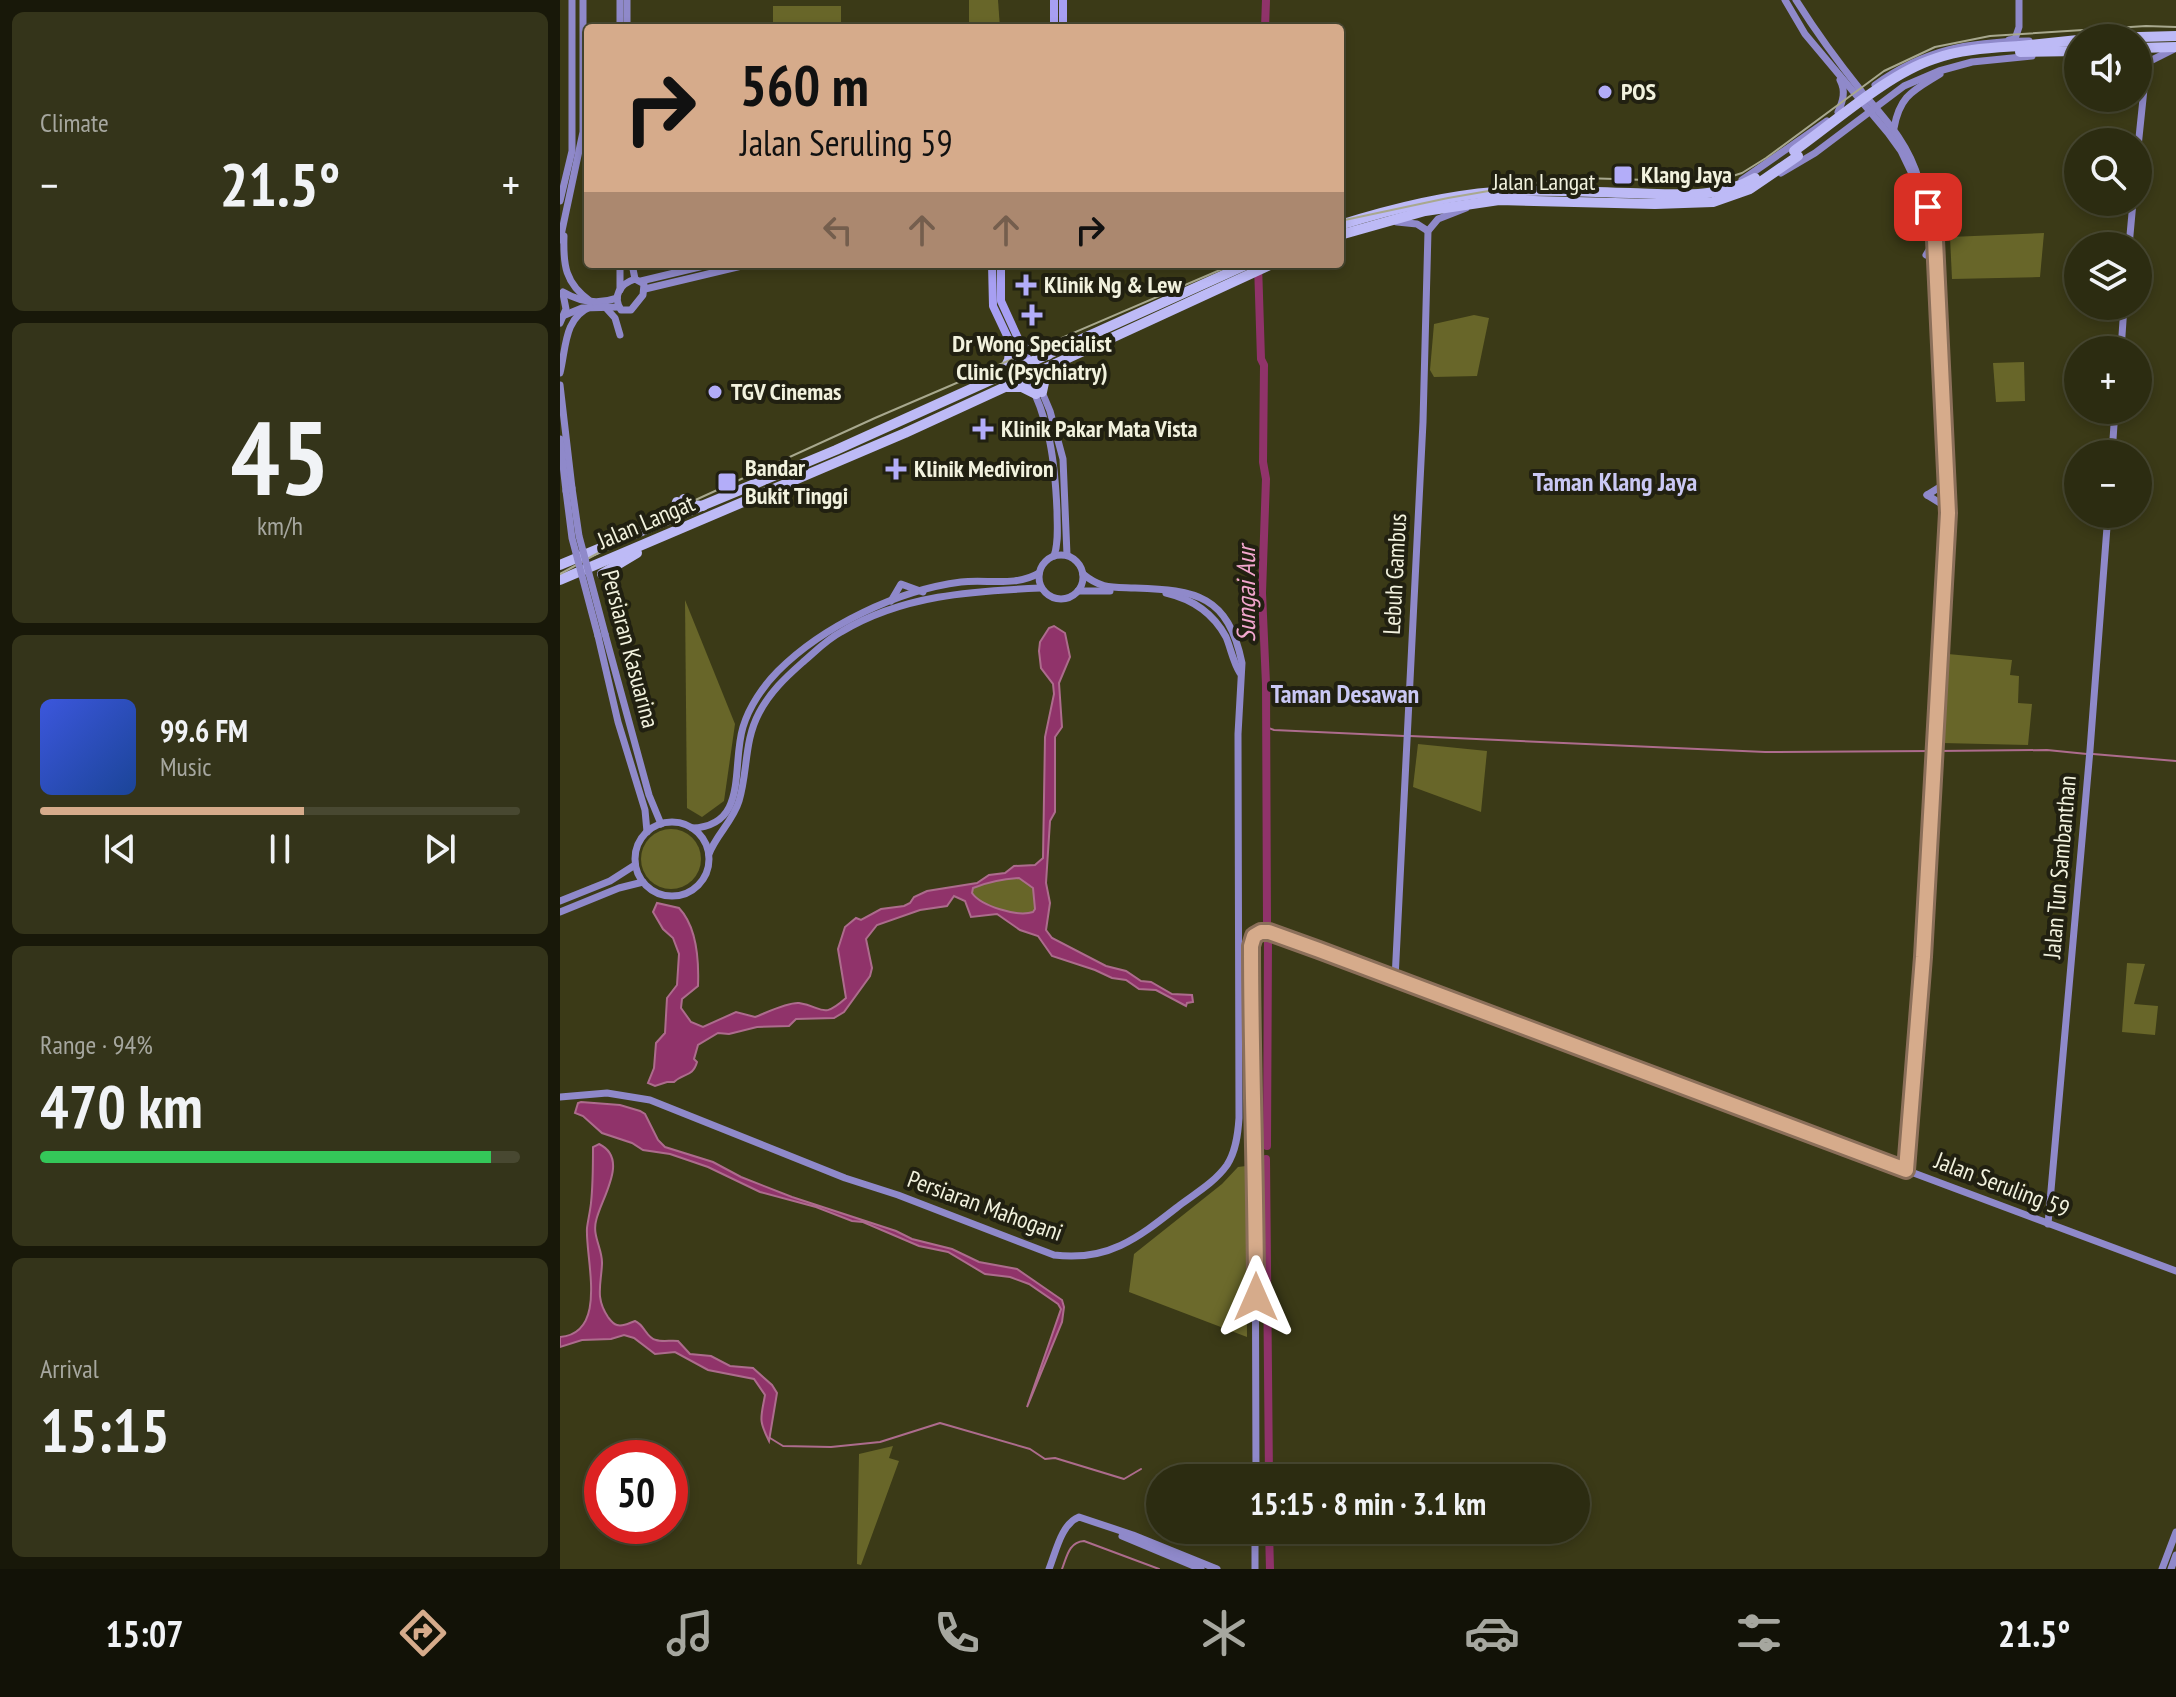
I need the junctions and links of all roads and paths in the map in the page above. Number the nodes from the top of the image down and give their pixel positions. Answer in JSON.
{"nodes":[{"id":1,"x":572,"y":0,"type":"edge"},
{"id":2,"x":583,"y":0,"type":"edge"},
{"id":3,"x":620,"y":0,"type":"edge"},
{"id":4,"x":627,"y":0,"type":"edge"},
{"id":5,"x":1054,"y":0,"type":"edge"},
{"id":6,"x":1063,"y":0,"type":"edge"},
{"id":7,"x":1785,"y":0,"type":"edge"},
{"id":8,"x":1796,"y":0,"type":"edge"},
{"id":9,"x":2019,"y":0,"type":"edge"},
{"id":10,"x":620,"y":24,"type":"edge"},
{"id":11,"x":627,"y":24,"type":"edge"},
{"id":12,"x":1054,"y":24,"type":"edge"},
{"id":13,"x":1063,"y":24,"type":"edge"},
{"id":14,"x":2019,"y":27,"type":"junction"},
{"id":15,"x":2176,"y":36,"type":"edge"},
{"id":16,"x":2152,"y":37,"type":"edge"},
{"id":17,"x":2006,"y":41,"type":"junction"},
{"id":18,"x":2034,"y":41,"type":"junction"},
{"id":19,"x":2060,"y":41,"type":"junction"},
{"id":20,"x":2064,"y":41,"type":"edge"},
{"id":21,"x":2152,"y":48,"type":"edge"},
{"id":22,"x":2176,"y":48,"type":"edge"},
{"id":23,"x":2020,"y":49,"type":"junction"},
{"id":24,"x":2054,"y":52,"type":"junction"},
{"id":25,"x":2064,"y":52,"type":"edge"},
{"id":26,"x":2152,"y":60,"type":"edge"},
{"id":27,"x":1956,"y":66,"type":"junction"},
{"id":28,"x":1836,"y":72,"type":"junction"},
{"id":29,"x":1894,"y":72,"type":"junction"},
{"id":30,"x":1850,"y":76,"type":"junction"},
{"id":31,"x":1879,"y":82,"type":"junction"},
{"id":32,"x":1904,"y":86,"type":"junction"},
{"id":33,"x":1861,"y":96,"type":"junction"},
{"id":34,"x":1872,"y":108,"type":"junction"},
{"id":35,"x":1835,"y":114,"type":"junction"},
{"id":36,"x":1852,"y":125,"type":"junction"},
{"id":37,"x":1891,"y":130,"type":"junction"},
{"id":38,"x":1840,"y":134,"type":"junction"},
{"id":39,"x":1796,"y":154,"type":"junction"},
{"id":40,"x":1731,"y":189,"type":"junction"},
{"id":41,"x":1750,"y":189,"type":"junction"},
{"id":42,"x":560,"y":201,"type":"edge"},
{"id":43,"x":1479,"y":203,"type":"junction"},
{"id":44,"x":565,"y":218,"type":"junction"},
{"id":45,"x":1383,"y":223,"type":"junction"},
{"id":46,"x":1344,"y":224,"type":"edge"},
{"id":47,"x":1428,"y":231,"type":"junction"},
{"id":48,"x":1344,"y":234,"type":"edge"},
{"id":49,"x":560,"y":240,"type":"edge"},
{"id":50,"x":1935,"y":240,"type":"junction"},
{"id":51,"x":620,"y":268,"type":"edge"},
{"id":52,"x":634,"y":268,"type":"edge"},
{"id":53,"x":697,"y":268,"type":"edge"},
{"id":54,"x":727,"y":268,"type":"edge"},
{"id":55,"x":992,"y":268,"type":"edge"},
{"id":56,"x":1001,"y":268,"type":"edge"},
{"id":57,"x":1248,"y":269,"type":"edge"},
{"id":58,"x":1937,"y":270,"type":"junction"},
{"id":59,"x":640,"y":283,"type":"junction"},
{"id":60,"x":561,"y":290,"type":"edge"},
{"id":61,"x":618,"y":294,"type":"junction"},
{"id":62,"x":590,"y":304,"type":"junction"},
{"id":63,"x":619,"y":307,"type":"junction"},
{"id":64,"x":606,"y":308,"type":"junction"},
{"id":65,"x":562,"y":319,"type":"edge"},
{"id":66,"x":620,"y":335,"type":"dead end"},
{"id":67,"x":1015,"y":343,"type":"junction"},
{"id":68,"x":1053,"y":358,"type":"junction"},
{"id":69,"x":1028,"y":370,"type":"junction"},
{"id":70,"x":560,"y":373,"type":"edge"},
{"id":71,"x":1001,"y":376,"type":"junction"},
{"id":72,"x":560,"y":385,"type":"edge"},
{"id":73,"x":1000,"y":388,"type":"junction"},
{"id":74,"x":1039,"y":393,"type":"junction"},
{"id":75,"x":560,"y":439,"type":"edge"},
{"id":76,"x":1948,"y":482,"type":"junction"},
{"id":77,"x":569,"y":489,"type":"junction"},
{"id":78,"x":744,"y":502,"type":"junction"},
{"id":79,"x":703,"y":506,"type":"junction"},
{"id":80,"x":1948,"y":513,"type":"junction"},
{"id":81,"x":687,"y":515,"type":"junction"},
{"id":82,"x":665,"y":521,"type":"junction"},
{"id":83,"x":2107,"y":528,"type":"edge"},
{"id":84,"x":658,"y":538,"type":"junction"},
{"id":85,"x":1067,"y":555,"type":"junction"},
{"id":86,"x":1054,"y":556,"type":"junction"},
{"id":87,"x":560,"y":565,"type":"edge"},
{"id":88,"x":589,"y":567,"type":"junction"},
{"id":89,"x":1039,"y":573,"type":"junction"},
{"id":90,"x":602,"y":574,"type":"dead end"},
{"id":91,"x":1083,"y":574,"type":"junction"},
{"id":92,"x":560,"y":580,"type":"edge"},
{"id":93,"x":1041,"y":588,"type":"junction"},
{"id":94,"x":1078,"y":591,"type":"junction"},
{"id":95,"x":923,"y":592,"type":"junction"},
{"id":96,"x":889,"y":603,"type":"junction"},
{"id":97,"x":601,"y":635,"type":"junction"},
{"id":98,"x":1241,"y":675,"type":"junction"},
{"id":99,"x":661,"y":824,"type":"junction"},
{"id":100,"x":692,"y":828,"type":"junction"},
{"id":101,"x":647,"y":832,"type":"junction"},
{"id":102,"x":709,"y":854,"type":"junction"},
{"id":103,"x":635,"y":865,"type":"junction"},
{"id":104,"x":643,"y":882,"type":"junction"},
{"id":105,"x":560,"y":901,"type":"edge"},
{"id":106,"x":560,"y":912,"type":"edge"},
{"id":107,"x":1395,"y":979,"type":"junction"},
{"id":108,"x":560,"y":1097,"type":"edge"},
{"id":109,"x":1906,"y":1170,"type":"junction"},
{"id":110,"x":2048,"y":1224,"type":"junction"},
{"id":111,"x":2176,"y":1271,"type":"edge"},
{"id":112,"x":1256,"y":1464,"type":"edge"},
{"id":113,"x":2176,"y":1532,"type":"edge"},
{"id":114,"x":1128,"y":1536,"type":"junction"},
{"id":115,"x":1255,"y":1544,"type":"edge"},
{"id":116,"x":2176,"y":1555,"type":"edge"},
{"id":117,"x":1051,"y":1569,"type":"edge"},
{"id":118,"x":1201,"y":1569,"type":"edge"},
{"id":119,"x":1217,"y":1569,"type":"edge"},
{"id":120,"x":1255,"y":1569,"type":"edge"},
{"id":121,"x":2162,"y":1569,"type":"edge"},
{"id":122,"x":2171,"y":1569,"type":"edge"}],
"edges":[{"from":1,"to":42,"type":"main road"},
{"from":2,"to":44,"type":"main road"},
{"from":3,"to":10,"type":"main road"},
{"from":4,"to":11,"type":"main road"},
{"from":5,"to":12,"type":"main road"},
{"from":6,"to":13,"type":"main road"},
{"from":7,"to":28,"type":"main road"},
{"from":8,"to":30,"type":"main road"},
{"from":9,"to":14,"type":"main road"},
{"from":14,"to":17,"type":"main road"},
{"from":14,"to":18,"type":"main road"},
{"from":15,"to":16,"type":"highway"},
{"from":17,"to":18,"type":"main road","name":"Jalan Langat"},
{"from":17,"to":29,"type":"main road","name":"Jalan Langat"},
{"from":18,"to":19,"type":"main road","name":"Jalan Langat"},
{"from":19,"to":20,"type":"highway","name":"Jalan Langat"},
{"from":19,"to":23,"type":"highway","name":"Jalan Langat"},
{"from":21,"to":22,"type":"highway"},
{"from":22,"to":26,"type":"main road"},
{"from":23,"to":24,"type":"highway","name":"Jalan Langat"},
{"from":23,"to":39,"type":"highway","name":"Jalan Langat","bridge":true},
{"from":24,"to":25,"type":"highway","name":"Jalan Langat"},
{"from":24,"to":27,"type":"main road","name":"Jalan Langat"},
{"from":27,"to":32,"type":"main road","name":"Jalan Langat"},
{"from":27,"to":37,"type":"main road"},
{"from":28,"to":33,"type":"main road"},
{"from":28,"to":35,"type":"main road"},
{"from":29,"to":31,"type":"main road","name":"Jalan Langat"},
{"from":29,"to":32,"type":"main road"},
{"from":30,"to":31,"type":"main road"},
{"from":30,"to":33,"type":"main road"},
{"from":31,"to":33,"type":"main road","name":"Jalan Langat"},
{"from":32,"to":34,"type":"main road","name":"Jalan Langat"},
{"from":33,"to":34,"type":"main road"},
{"from":33,"to":35,"type":"main road","name":"Jalan Langat"},
{"from":34,"to":36,"type":"main road","name":"Jalan Langat"},
{"from":34,"to":37,"type":"main road"},
{"from":35,"to":38,"type":"main road"},
{"from":35,"to":40,"type":"main road","name":"Jalan Langat"},
{"from":36,"to":37,"type":"main road"},
{"from":36,"to":38,"type":"main road","name":"Jalan Langat"},
{"from":37,"to":50,"type":"main road"},
{"from":38,"to":41,"type":"main road","name":"Jalan Langat"},
{"from":39,"to":40,"type":"highway","name":"Jalan Langat"},
{"from":39,"to":41,"type":"highway","name":"Jalan Langat"},
{"from":40,"to":46,"type":"highway","name":"Jalan Langat"},
{"from":41,"to":43,"type":"highway","name":"Jalan Langat"},
{"from":43,"to":45,"type":"highway","name":"Jalan Langat"},
{"from":43,"to":47,"type":"main road"},
{"from":44,"to":49,"type":"main road"},
{"from":44,"to":62,"type":"main road"},
{"from":45,"to":47,"type":"main road"},
{"from":45,"to":48,"type":"highway","name":"Jalan Langat"},
{"from":47,"to":107,"type":"main road","name":"Lebuh Gambus"},
{"from":50,"to":58,"type":"main road"},
{"from":50,"to":58,"type":"main road"},
{"from":51,"to":61,"type":"main road"},
{"from":52,"to":59,"type":"main road"},
{"from":53,"to":59,"type":"main road"},
{"from":54,"to":59,"type":"main road"},
{"from":55,"to":67,"type":"main road"},
{"from":56,"to":67,"type":"main road"},
{"from":57,"to":68,"type":"highway","name":"Jalan Langat"},
{"from":58,"to":76,"type":"main road"},
{"from":59,"to":61,"type":"main road"},
{"from":59,"to":63,"type":"main road"},
{"from":60,"to":62,"type":"main road"},
{"from":60,"to":65,"type":"main road"},
{"from":61,"to":62,"type":"main road"},
{"from":61,"to":63,"type":"main road"},
{"from":62,"to":64,"type":"main road"},
{"from":62,"to":65,"type":"main road"},
{"from":62,"to":70,"type":"main road"},
{"from":63,"to":64,"type":"main road"},
{"from":64,"to":66,"type":"main road"},
{"from":67,"to":68,"type":"highway"},
{"from":67,"to":69,"type":"main road"},
{"from":67,"to":71,"type":"highway"},
{"from":68,"to":69,"type":"highway","name":"Jalan Langat"},
{"from":68,"to":74,"type":"highway"},
{"from":69,"to":71,"type":"highway","name":"Jalan Langat"},
{"from":69,"to":73,"type":"highway","name":"Jalan Langat"},
{"from":69,"to":74,"type":"main road"},
{"from":71,"to":79,"type":"highway","name":"Jalan Langat"},
{"from":72,"to":77,"type":"main road","name":"Persiaran Kasuarina"},
{"from":73,"to":74,"type":"highway"},
{"from":73,"to":78,"type":"highway","name":"Jalan Langat"},
{"from":74,"to":85,"type":"main road"},
{"from":74,"to":86,"type":"main road"},
{"from":75,"to":77,"type":"main road","name":"Persiaran Kasuarina"},
{"from":76,"to":80,"type":"main road"},
{"from":76,"to":80,"type":"main road"},
{"from":77,"to":97,"type":"main road","name":"Persiaran Kasuarina","bridge":true},
{"from":78,"to":81,"type":"highway"},
{"from":78,"to":84,"type":"highway","name":"Jalan Langat"},
{"from":79,"to":81,"type":"highway","name":"Jalan Langat"},
{"from":79,"to":82,"type":"highway"},
{"from":80,"to":109,"type":"main road"},
{"from":81,"to":82,"type":"highway","name":"Jalan Langat"},
{"from":81,"to":88,"type":"highway"},
{"from":82,"to":87,"type":"highway","name":"Jalan Langat"},
{"from":83,"to":110,"type":"main road","name":"Jalan Tun Sambanthan"},
{"from":84,"to":88,"type":"highway","name":"Jalan Langat"},
{"from":84,"to":90,"type":"highway"},
{"from":85,"to":86,"type":"main road"},
{"from":85,"to":91,"type":"main road"},
{"from":86,"to":89,"type":"main road"},
{"from":88,"to":92,"type":"highway","name":"Jalan Langat"},
{"from":89,"to":93,"type":"main road"},
{"from":89,"to":95,"type":"main road"},
{"from":91,"to":94,"type":"main road"},
{"from":91,"to":98,"type":"main road","name":"Persiaran Mahogani"},
{"from":93,"to":94,"type":"main road"},
{"from":93,"to":102,"type":"main road"},
{"from":94,"to":98,"type":"main road","name":"Persiaran Mahogani"},
{"from":95,"to":96,"type":"main road"},
{"from":95,"to":96,"type":"main road"},
{"from":96,"to":100,"type":"main road"},
{"from":97,"to":99,"type":"main road","name":"Persiaran Kasuarina"},
{"from":97,"to":101,"type":"main road","name":"Persiaran Kasuarina"},
{"from":98,"to":108,"type":"main road","name":"Persiaran Mahogani"},
{"from":99,"to":100,"type":"main road"},
{"from":99,"to":101,"type":"main road"},
{"from":100,"to":102,"type":"main road"},
{"from":101,"to":103,"type":"main road"},
{"from":102,"to":104,"type":"main road"},
{"from":103,"to":104,"type":"main road"},
{"from":103,"to":105,"type":"main road"},
{"from":104,"to":106,"type":"main road"},
{"from":107,"to":109,"type":"main road","name":"Jalan Seruling 59"},
{"from":107,"to":112,"type":"main road","name":"Jalan Seruling 59"},
{"from":109,"to":110,"type":"main road","name":"Jalan Seruling 59"},
{"from":110,"to":111,"type":"main road","name":"Jalan Seruling 59"},
{"from":113,"to":121,"type":"main road"},
{"from":114,"to":117,"type":"main road"},
{"from":114,"to":118,"type":"main road"},
{"from":114,"to":119,"type":"main road"},
{"from":115,"to":120,"type":"main road"},
{"from":116,"to":122,"type":"main road"}]}
